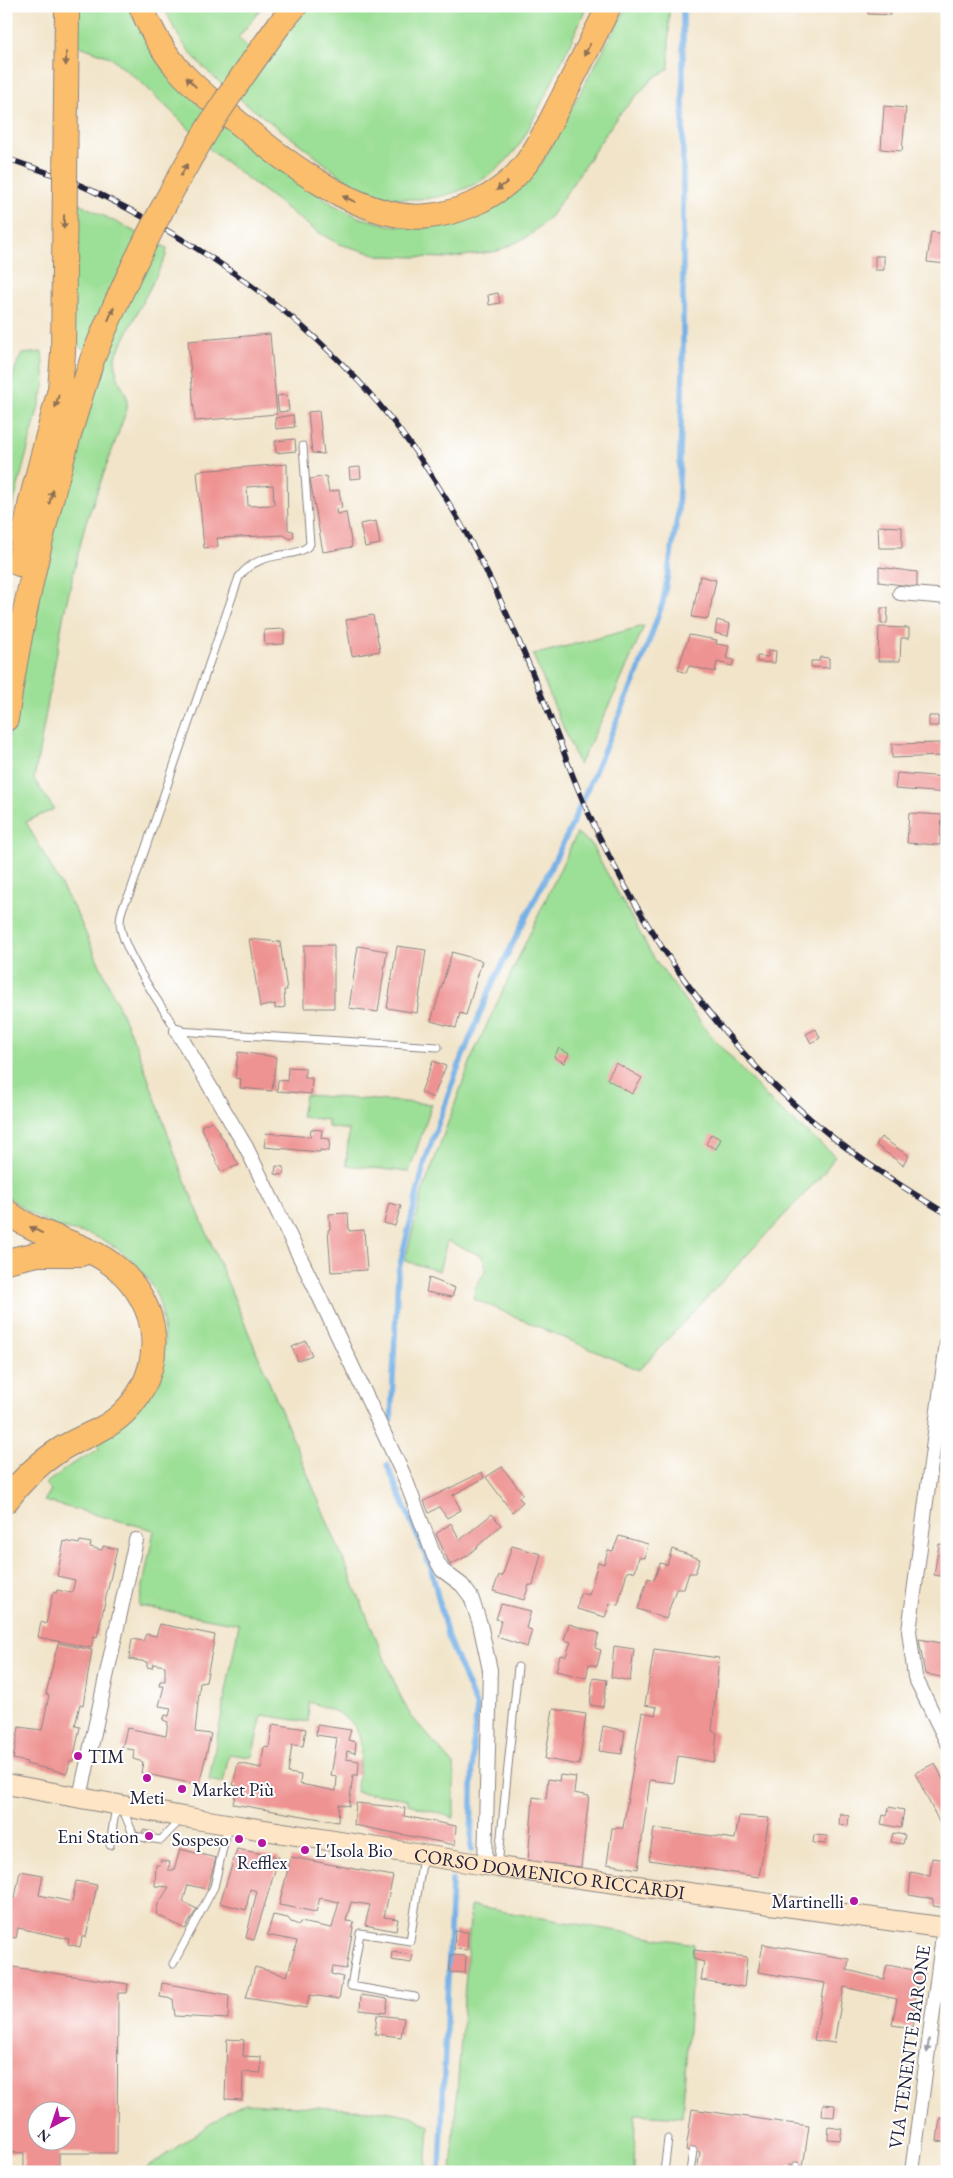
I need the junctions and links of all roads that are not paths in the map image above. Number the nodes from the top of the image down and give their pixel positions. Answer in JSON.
{"nodes":[{"id":1,"x":141,"y":6,"type":"edge"},
{"id":2,"x":295,"y":6,"type":"edge"},
{"id":3,"x":610,"y":6,"type":"edge"},
{"id":4,"x":67,"y":8,"type":"edge"},
{"id":5,"x":303,"y":446,"type":"dead end"},
{"id":6,"x":900,"y":593,"type":"dead end"},
{"id":7,"x":947,"y":597,"type":"edge"},
{"id":8,"x":6,"y":639,"type":"edge"},
{"id":9,"x":6,"y":719,"type":"edge"},
{"id":10,"x":177,"y":1031,"type":"junction"},
{"id":11,"x":438,"y":1048,"type":"dead end"},
{"id":12,"x":6,"y":1211,"type":"edge"},
{"id":13,"x":97,"y":1256,"type":"junction"},
{"id":14,"x":6,"y":1261,"type":"edge"},
{"id":15,"x":947,"y":1342,"type":"edge"},
{"id":16,"x":6,"y":1501,"type":"edge"},
{"id":17,"x":136,"y":1540,"type":"dead end"},
{"id":18,"x":518,"y":1667,"type":"dead end"},
{"id":19,"x":947,"y":1742,"type":"edge"},
{"id":20,"x":6,"y":1784,"type":"edge"},
{"id":21,"x":80,"y":1797,"type":"junction"},
{"id":22,"x":119,"y":1805,"type":"junction"},
{"id":23,"x":183,"y":1817,"type":"junction"},
{"id":24,"x":228,"y":1824,"type":"junction"},
{"id":25,"x":110,"y":1845,"type":"dead end"},
{"id":26,"x":424,"y":1855,"type":"junction"},
{"id":27,"x":491,"y":1866,"type":"junction"},
{"id":28,"x":945,"y":1928,"type":"edge"},
{"id":29,"x":173,"y":1964,"type":"dead end"},
{"id":30,"x":415,"y":1997,"type":"dead end"},
{"id":31,"x":668,"y":2139,"type":"dead end"},
{"id":32,"x":693,"y":2151,"type":"dead end"},
{"id":33,"x":664,"y":2172,"type":"edge"},
{"id":34,"x":690,"y":2172,"type":"edge"},
{"id":35,"x":912,"y":2172,"type":"edge"}],
"edges":[{"from":3,"to":1,"type":"highway","one_way":true},
{"from":9,"to":2,"type":"highway","one_way":true,"bridge":true},
{"from":4,"to":8,"type":"highway","one_way":true,"bridge":true},
{"from":5,"to":10,"type":"lane"},
{"from":6,"to":7,"type":"street"},
{"from":10,"to":11,"type":"lane"},
{"from":10,"to":27,"type":"street"},
{"from":13,"to":12,"type":"highway","one_way":true},
{"from":13,"to":14,"type":"highway"},
{"from":13,"to":16,"type":"highway"},
{"from":15,"to":19,"type":"street"},
{"from":17,"to":21,"type":"street"},
{"from":18,"to":27,"type":"lane"},
{"from":20,"to":21,"type":"main road","name":"CORSO DOMENICO RICCARDI"},
{"from":21,"to":22,"type":"main road","name":"CORSO DOMENICO RICCARDI"},
{"from":22,"to":23,"type":"main road","name":"CORSO DOMENICO RICCARDI"},
{"from":22,"to":23,"type":"lane"},
{"from":22,"to":25,"type":"lane"},
{"from":23,"to":24,"type":"main road","name":"CORSO DOMENICO RICCARDI"},
{"from":24,"to":26,"type":"main road","name":"CORSO DOMENICO RICCARDI"},
{"from":24,"to":29,"type":"lane"},
{"from":26,"to":27,"type":"main road","name":"CORSO DOMENICO RICCARDI"},
{"from":26,"to":30,"type":"lane"},
{"from":27,"to":28,"type":"main road","name":"CORSO DOMENICO RICCARDI"},
{"from":28,"to":35,"type":"street","name":"VIA TENENTE BARONE","one_way":true},
{"from":31,"to":33,"type":"lane"},
{"from":32,"to":34,"type":"lane"}]}
